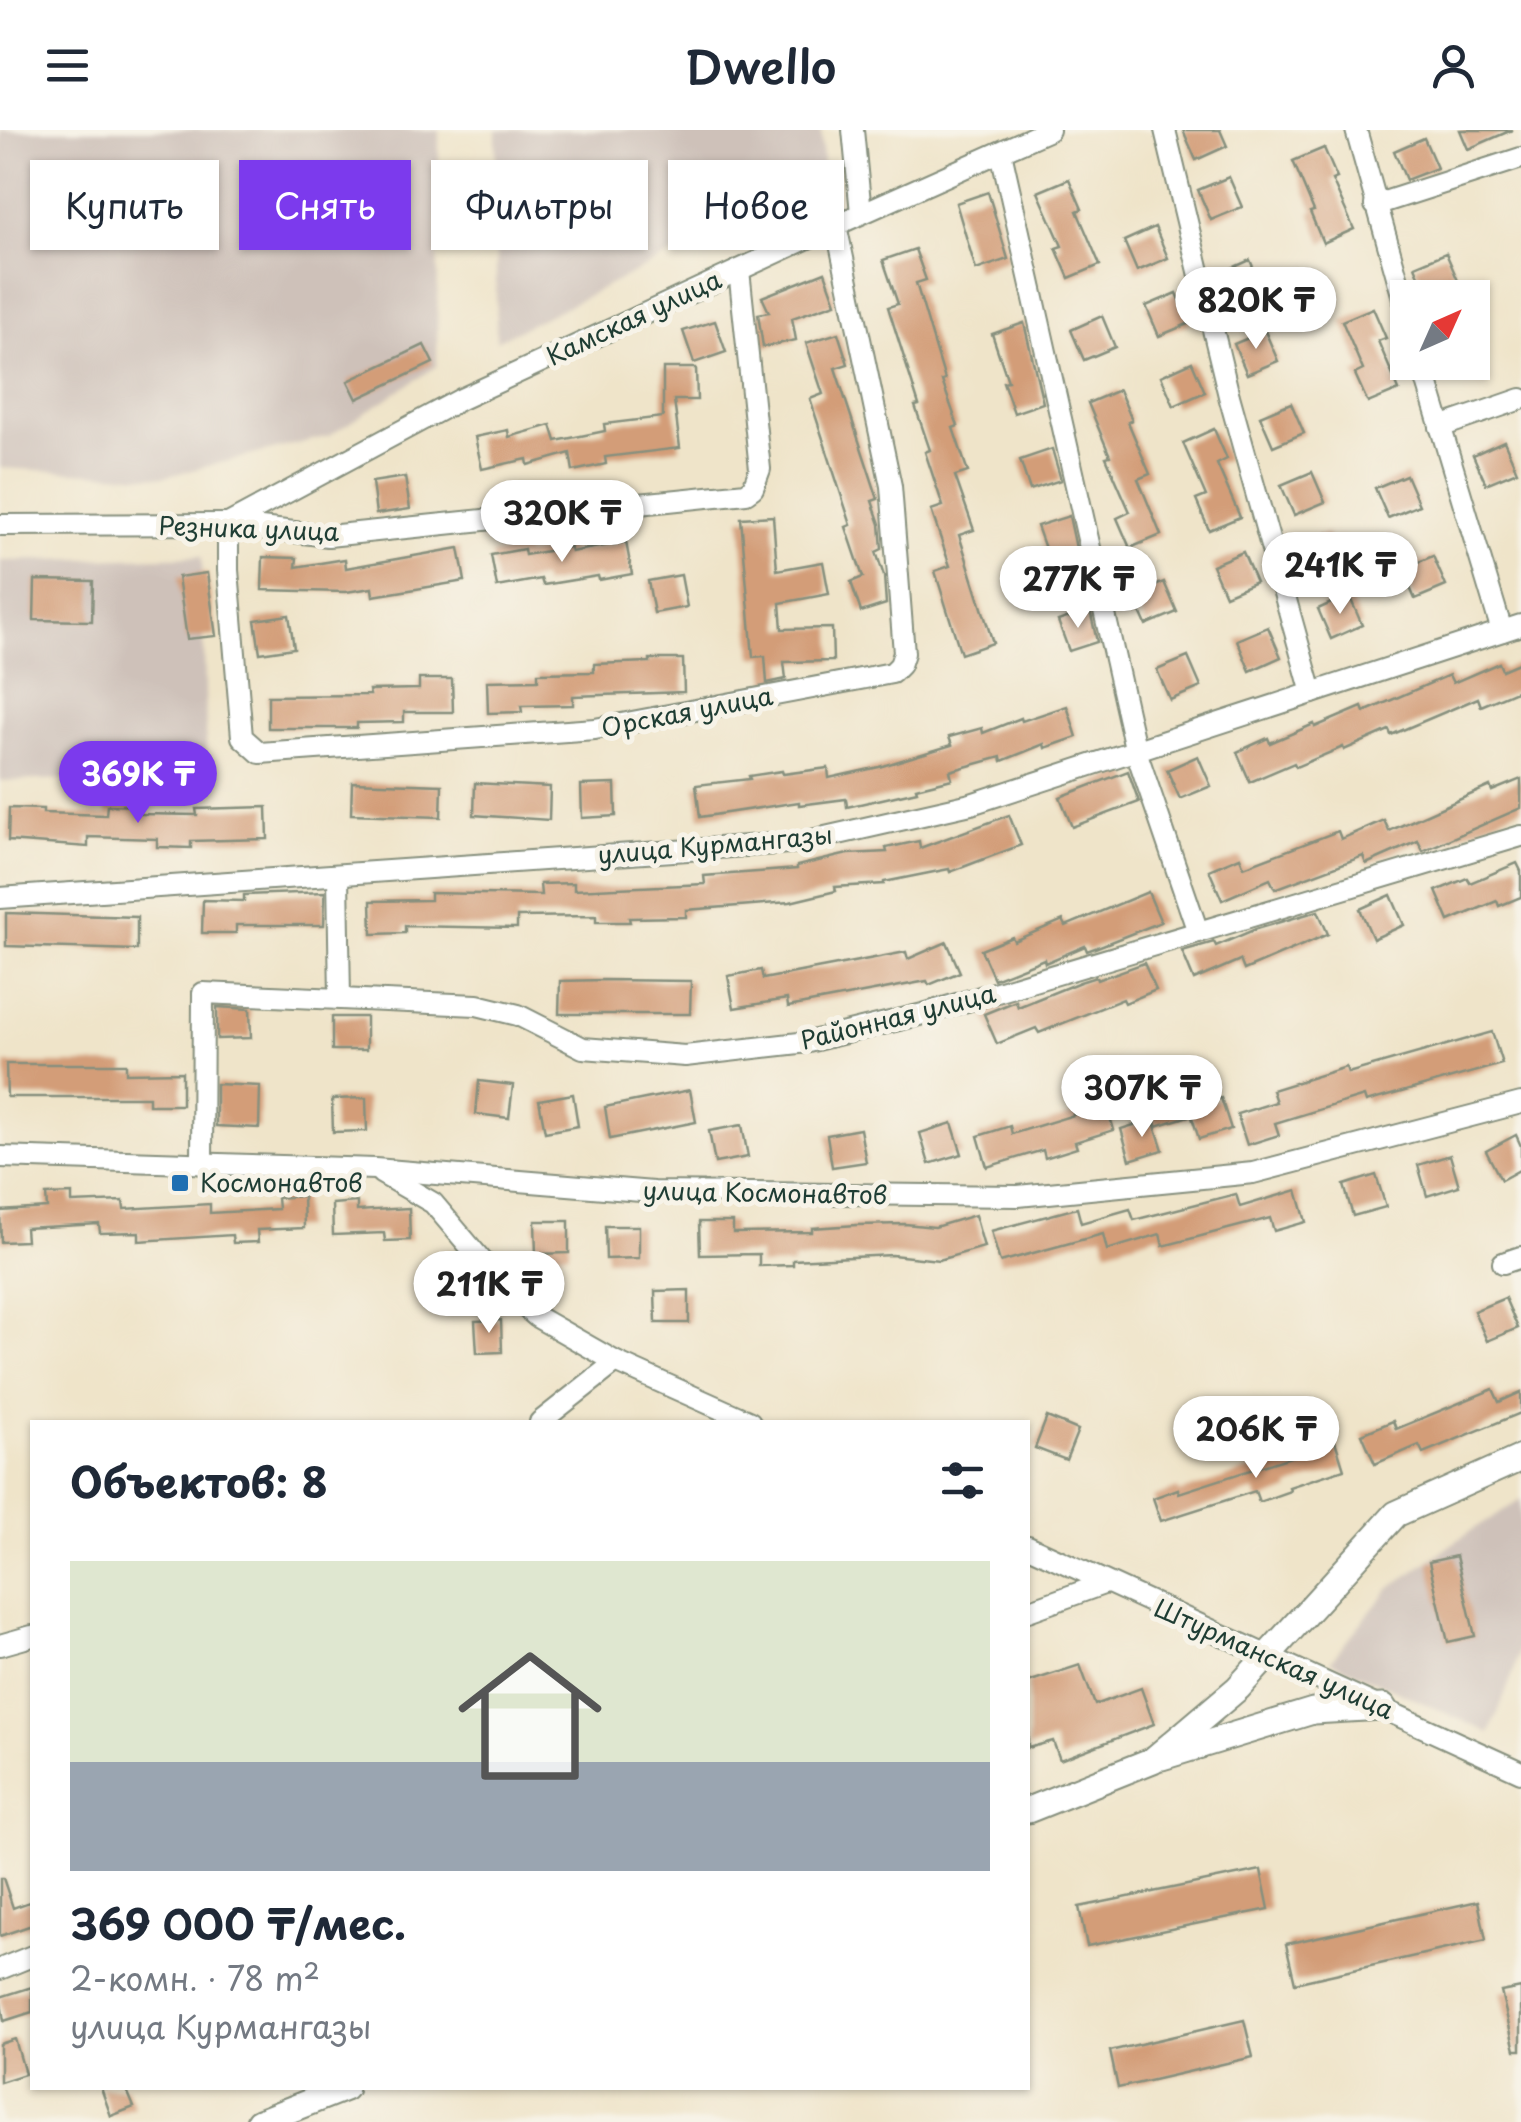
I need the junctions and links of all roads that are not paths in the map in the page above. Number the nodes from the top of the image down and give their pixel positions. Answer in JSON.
{"nodes":[{"id":1,"x":853,"y":130,"type":"edge"},
{"id":2,"x":1050,"y":130,"type":"edge"},
{"id":3,"x":1165,"y":130,"type":"edge"},
{"id":4,"x":1356,"y":130,"type":"edge"},
{"id":5,"x":1001,"y":152,"type":"junction"},
{"id":6,"x":1521,"y":158,"type":"edge"},
{"id":7,"x":1375,"y":205,"type":"junction"},
{"id":8,"x":861,"y":213,"type":"junction"},
{"id":9,"x":844,"y":221,"type":"edge"},
{"id":10,"x":782,"y":250,"type":"edge"},
{"id":11,"x":841,"y":250,"type":"edge"},
{"id":12,"x":739,"y":270,"type":"junction"},
{"id":13,"x":1397,"y":280,"type":"edge"},
{"id":14,"x":1426,"y":380,"type":"edge"},
{"id":15,"x":1521,"y":398,"type":"edge"},
{"id":16,"x":1440,"y":427,"type":"junction"},
{"id":17,"x":228,"y":524,"type":"junction"},
{"id":18,"x":0,"y":526,"type":"edge"},
{"id":19,"x":1512,"y":628,"type":"edge"},
{"id":20,"x":1312,"y":692,"type":"junction"},
{"id":21,"x":1134,"y":748,"type":"junction"},
{"id":22,"x":1521,"y":836,"type":"edge"},
{"id":23,"x":338,"y":875,"type":"junction"},
{"id":24,"x":0,"y":898,"type":"edge"},
{"id":25,"x":1198,"y":932,"type":"junction"},
{"id":26,"x":340,"y":999,"type":"junction"},
{"id":27,"x":1521,"y":1102,"type":"edge"},
{"id":28,"x":0,"y":1158,"type":"edge"},
{"id":29,"x":202,"y":1164,"type":"junction"},
{"id":30,"x":375,"y":1170,"type":"junction"},
{"id":31,"x":616,"y":1362,"type":"junction"},
{"id":32,"x":543,"y":1420,"type":"edge"},
{"id":33,"x":746,"y":1420,"type":"edge"},
{"id":34,"x":1521,"y":1458,"type":"edge"},
{"id":35,"x":1030,"y":1547,"type":"edge"},
{"id":36,"x":1106,"y":1582,"type":"junction"},
{"id":37,"x":1030,"y":1610,"type":"edge"},
{"id":38,"x":30,"y":1637,"type":"edge"},
{"id":39,"x":0,"y":1645,"type":"edge"},
{"id":40,"x":1268,"y":1654,"type":"junction"},
{"id":41,"x":1382,"y":1708,"type":"junction"},
{"id":42,"x":1148,"y":1762,"type":"junction"},
{"id":43,"x":1521,"y":1772,"type":"edge"},
{"id":44,"x":1030,"y":1809,"type":"edge"},
{"id":45,"x":30,"y":1957,"type":"edge"},
{"id":46,"x":0,"y":1968,"type":"edge"},
{"id":47,"x":314,"y":2094,"type":"edge"},
{"id":48,"x":259,"y":2122,"type":"edge"}],
"edges":[{"from":1,"to":8,"type":"street"},
{"from":2,"to":5,"type":"street","name":"Камская улица"},
{"from":3,"to":20,"type":"street"},
{"from":4,"to":7,"type":"street"},
{"from":5,"to":8,"type":"street","name":"Камская улица"},
{"from":5,"to":21,"type":"street"},
{"from":6,"to":7,"type":"street"},
{"from":7,"to":13,"type":"street"},
{"from":8,"to":9,"type":"street","name":"Камская улица"},
{"from":10,"to":12,"type":"street","name":"Камская улица"},
{"from":11,"to":17,"type":"street","name":"Орская улица"},
{"from":12,"to":17,"type":"street","name":"Камская улица"},
{"from":12,"to":17,"type":"street","name":"Резника улица"},
{"from":14,"to":16,"type":"street"},
{"from":15,"to":16,"type":"street"},
{"from":16,"to":19,"type":"street"},
{"from":17,"to":18,"type":"street","name":"Резника улица"},
{"from":19,"to":20,"type":"street","name":"улица Курмангазы"},
{"from":20,"to":21,"type":"street","name":"улица Курмангазы"},
{"from":21,"to":23,"type":"street","name":"улица Курмангазы"},
{"from":21,"to":25,"type":"street"},
{"from":22,"to":25,"type":"street","name":"Районная улица"},
{"from":23,"to":24,"type":"street","name":"улица Курмангазы"},
{"from":23,"to":26,"type":"street"},
{"from":25,"to":26,"type":"street","name":"Районная улица"},
{"from":26,"to":29,"type":"street","name":"Районная улица"},
{"from":27,"to":30,"type":"street","name":"улица Космонавтов"},
{"from":28,"to":29,"type":"street","name":"улица Космонавтов"},
{"from":29,"to":30,"type":"street","name":"улица Космонавтов"},
{"from":30,"to":31,"type":"street"},
{"from":31,"to":32,"type":"street"},
{"from":31,"to":33,"type":"street"},
{"from":34,"to":40,"type":"main road"},
{"from":35,"to":36,"type":"street","name":"Штурманская улица"},
{"from":36,"to":37,"type":"street"},
{"from":36,"to":40,"type":"street","name":"Штурманская улица"},
{"from":38,"to":39,"type":"street"},
{"from":40,"to":41,"type":"street","name":"Штурманская улица"},
{"from":40,"to":42,"type":"main road"},
{"from":41,"to":42,"type":"main road"},
{"from":41,"to":43,"type":"street","name":"Штурманская улица"},
{"from":42,"to":44,"type":"main road"},
{"from":45,"to":46,"type":"street"},
{"from":47,"to":48,"type":"main road"}]}
